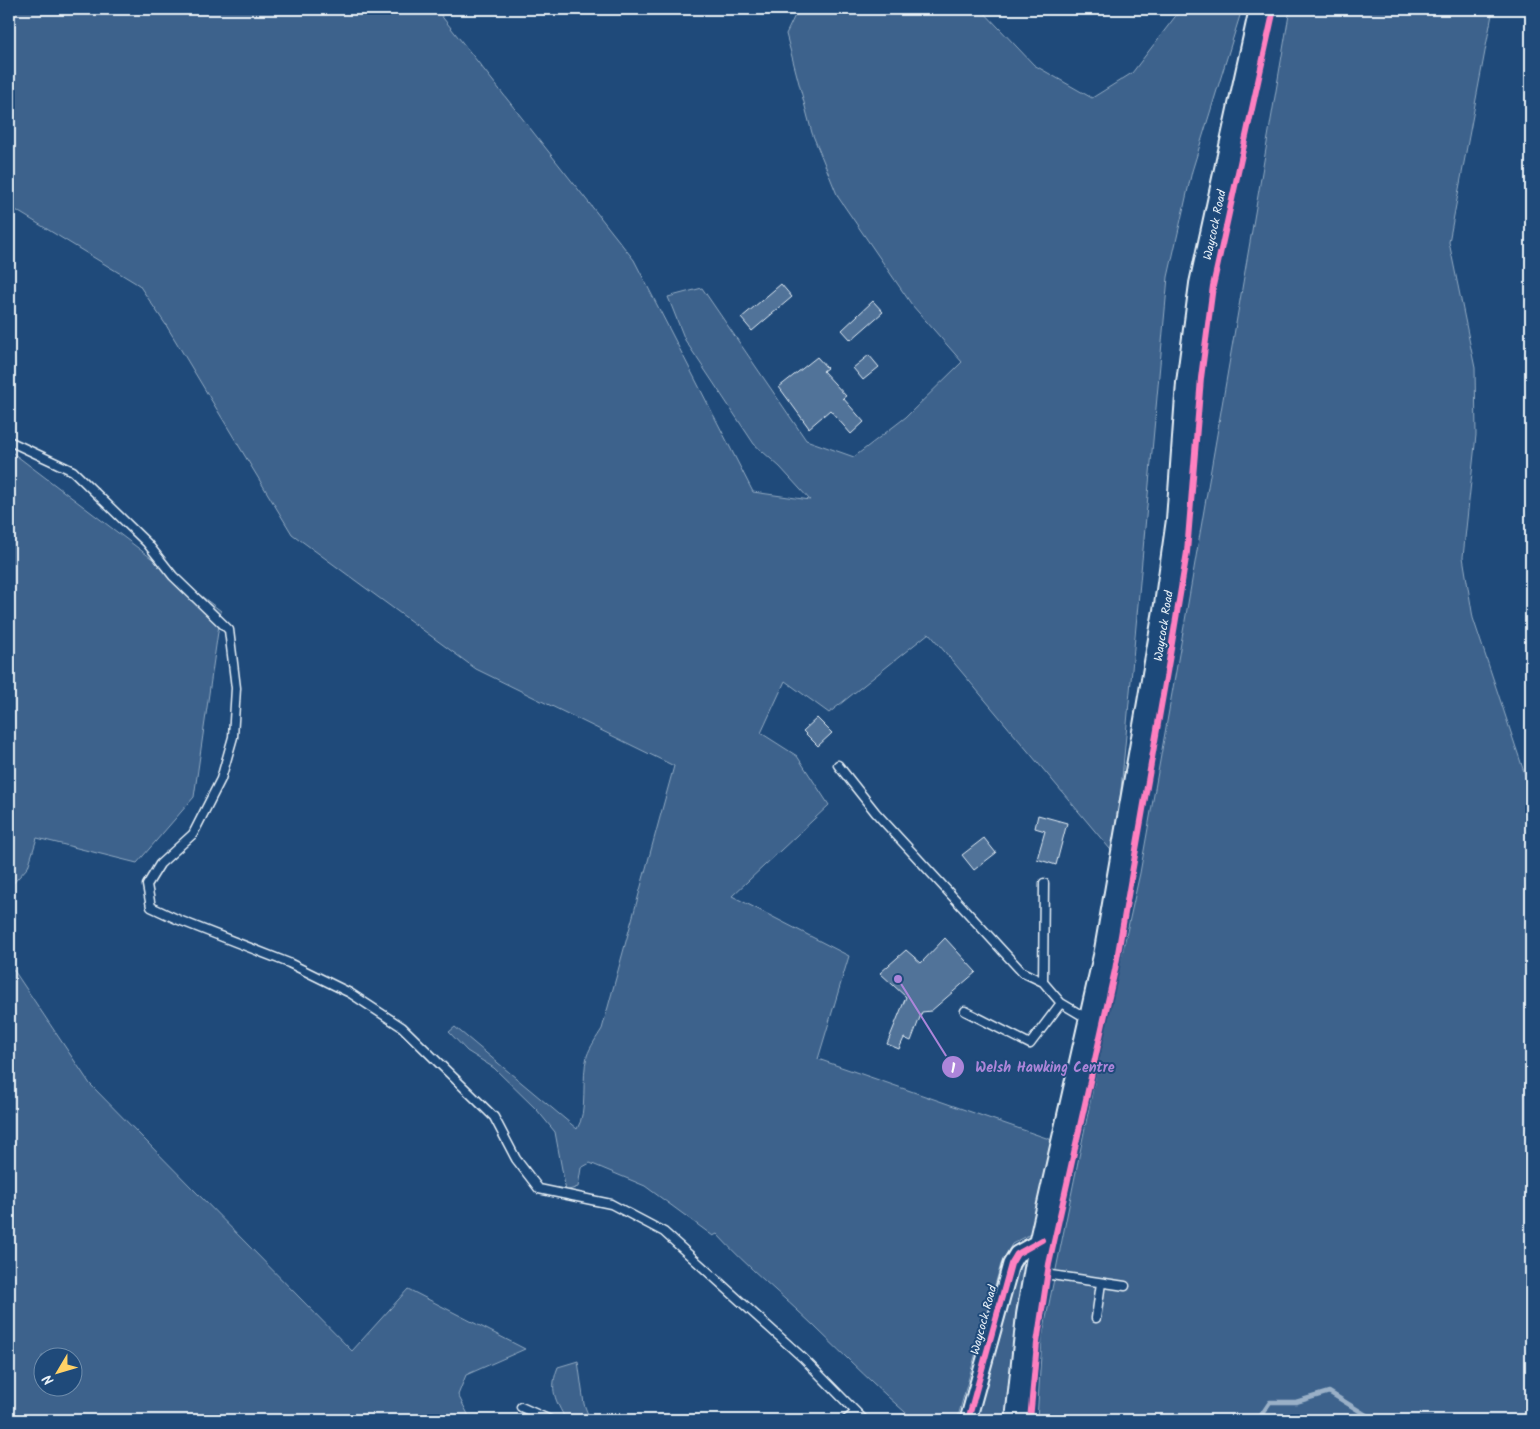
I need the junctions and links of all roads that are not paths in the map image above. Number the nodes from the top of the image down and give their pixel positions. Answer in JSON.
{"nodes":[{"id":1,"x":1262,"y":9,"type":"edge"},
{"id":2,"x":9,"y":441,"type":"edge"},
{"id":3,"x":838,"y":765,"type":"dead end"},
{"id":4,"x":1044,"y":883,"type":"dead end"},
{"id":5,"x":1043,"y":982,"type":"junction"},
{"id":6,"x":1061,"y":1003,"type":"junction"},
{"id":7,"x":965,"y":1011,"type":"dead end"},
{"id":8,"x":1092,"y":1022,"type":"junction"},
{"id":9,"x":1042,"y":1240,"type":"junction"},
{"id":10,"x":1036,"y":1272,"type":"junction"},
{"id":11,"x":1101,"y":1283,"type":"junction"},
{"id":12,"x":1126,"y":1286,"type":"dead end"},
{"id":13,"x":1096,"y":1318,"type":"dead end"},
{"id":14,"x":521,"y":1407,"type":"dead end"},
{"id":15,"x":856,"y":1412,"type":"junction"},
{"id":16,"x":550,"y":1420,"type":"edge"},
{"id":17,"x":846,"y":1420,"type":"edge"},
{"id":18,"x":864,"y":1420,"type":"edge"},
{"id":19,"x":968,"y":1420,"type":"edge"},
{"id":20,"x":1018,"y":1420,"type":"edge"}],
"edges":[{"from":1,"to":8,"type":"main road","name":"Waycock Road"},
{"from":2,"to":15,"type":"lane"},
{"from":3,"to":5,"type":"lane"},
{"from":4,"to":5,"type":"lane"},
{"from":5,"to":6,"type":"lane"},
{"from":6,"to":7,"type":"lane"},
{"from":6,"to":8,"type":"lane"},
{"from":8,"to":9,"type":"main road","name":"Waycock Road"},
{"from":9,"to":10,"type":"main road","name":"Waycock Road"},
{"from":9,"to":19,"type":"street","name":"Waycock Road"},
{"from":10,"to":11,"type":"lane"},
{"from":10,"to":20,"type":"main road","name":"Waycock Road"},
{"from":11,"to":12,"type":"lane"},
{"from":11,"to":13,"type":"lane"},
{"from":14,"to":16,"type":"lane"},
{"from":15,"to":17,"type":"lane"},
{"from":15,"to":18,"type":"lane"}]}
